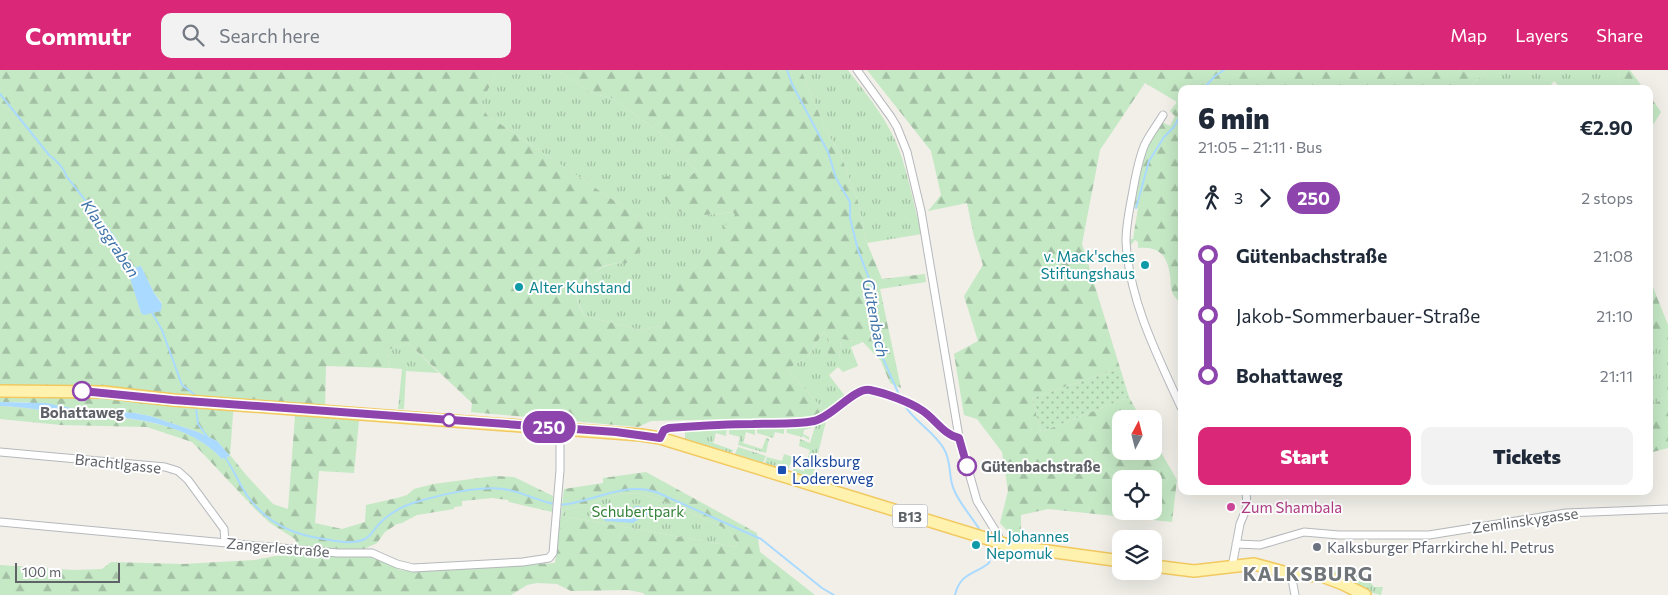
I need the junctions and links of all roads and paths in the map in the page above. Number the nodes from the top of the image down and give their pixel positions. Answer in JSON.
{"nodes":[{"id":1,"x":857,"y":70,"type":"edge"},
{"id":2,"x":1163,"y":115,"type":"dead end"},
{"id":3,"x":0,"y":391,"type":"edge"},
{"id":4,"x":1178,"y":401,"type":"edge"},
{"id":5,"x":560,"y":428,"type":"junction"},
{"id":6,"x":660,"y":438,"type":"junction"},
{"id":7,"x":959,"y":438,"type":"junction"},
{"id":8,"x":0,"y":452,"type":"edge"},
{"id":9,"x":1246,"y":495,"type":"edge"},
{"id":10,"x":1668,"y":509,"type":"edge"},
{"id":11,"x":0,"y":522,"type":"edge"},
{"id":12,"x":225,"y":542,"type":"junction"},
{"id":13,"x":997,"y":543,"type":"junction"},
{"id":14,"x":1236,"y":544,"type":"junction"},
{"id":15,"x":1112,"y":560,"type":"edge"},
{"id":16,"x":1162,"y":567,"type":"edge"},
{"id":17,"x":1232,"y":567,"type":"junction"},
{"id":18,"x":1296,"y":574,"type":"junction"},
{"id":19,"x":1320,"y":579,"type":"junction"},
{"id":20,"x":1294,"y":595,"type":"edge"},
{"id":21,"x":1351,"y":595,"type":"edge"},
{"id":22,"x":1365,"y":595,"type":"edge"}],
"edges":[{"from":1,"to":7,"type":"street"},
{"from":2,"to":4,"type":"street"},
{"from":3,"to":5,"type":"main road","number":"B13"},
{"from":5,"to":6,"type":"main road","number":"B13"},
{"from":5,"to":12,"type":"street","name":"Zangerlestraße"},
{"from":6,"to":7,"type":"street"},
{"from":6,"to":13,"type":"main road","number":"B13"},
{"from":7,"to":13,"type":"street"},
{"from":8,"to":12,"type":"street","name":"Brachtlgasse"},
{"from":9,"to":14,"type":"street"},
{"from":10,"to":14,"type":"street","name":"Zemlinskygasse"},
{"from":11,"to":12,"type":"street","name":"Zangerlestraße"},
{"from":13,"to":15,"type":"main road","number":"B13"},
{"from":14,"to":17,"type":"street"},
{"from":16,"to":17,"type":"main road"},
{"from":17,"to":18,"type":"main road"},
{"from":18,"to":19,"type":"main road"},
{"from":18,"to":20,"type":"street"},
{"from":19,"to":21,"type":"main road"},
{"from":19,"to":22,"type":"main road"}]}
